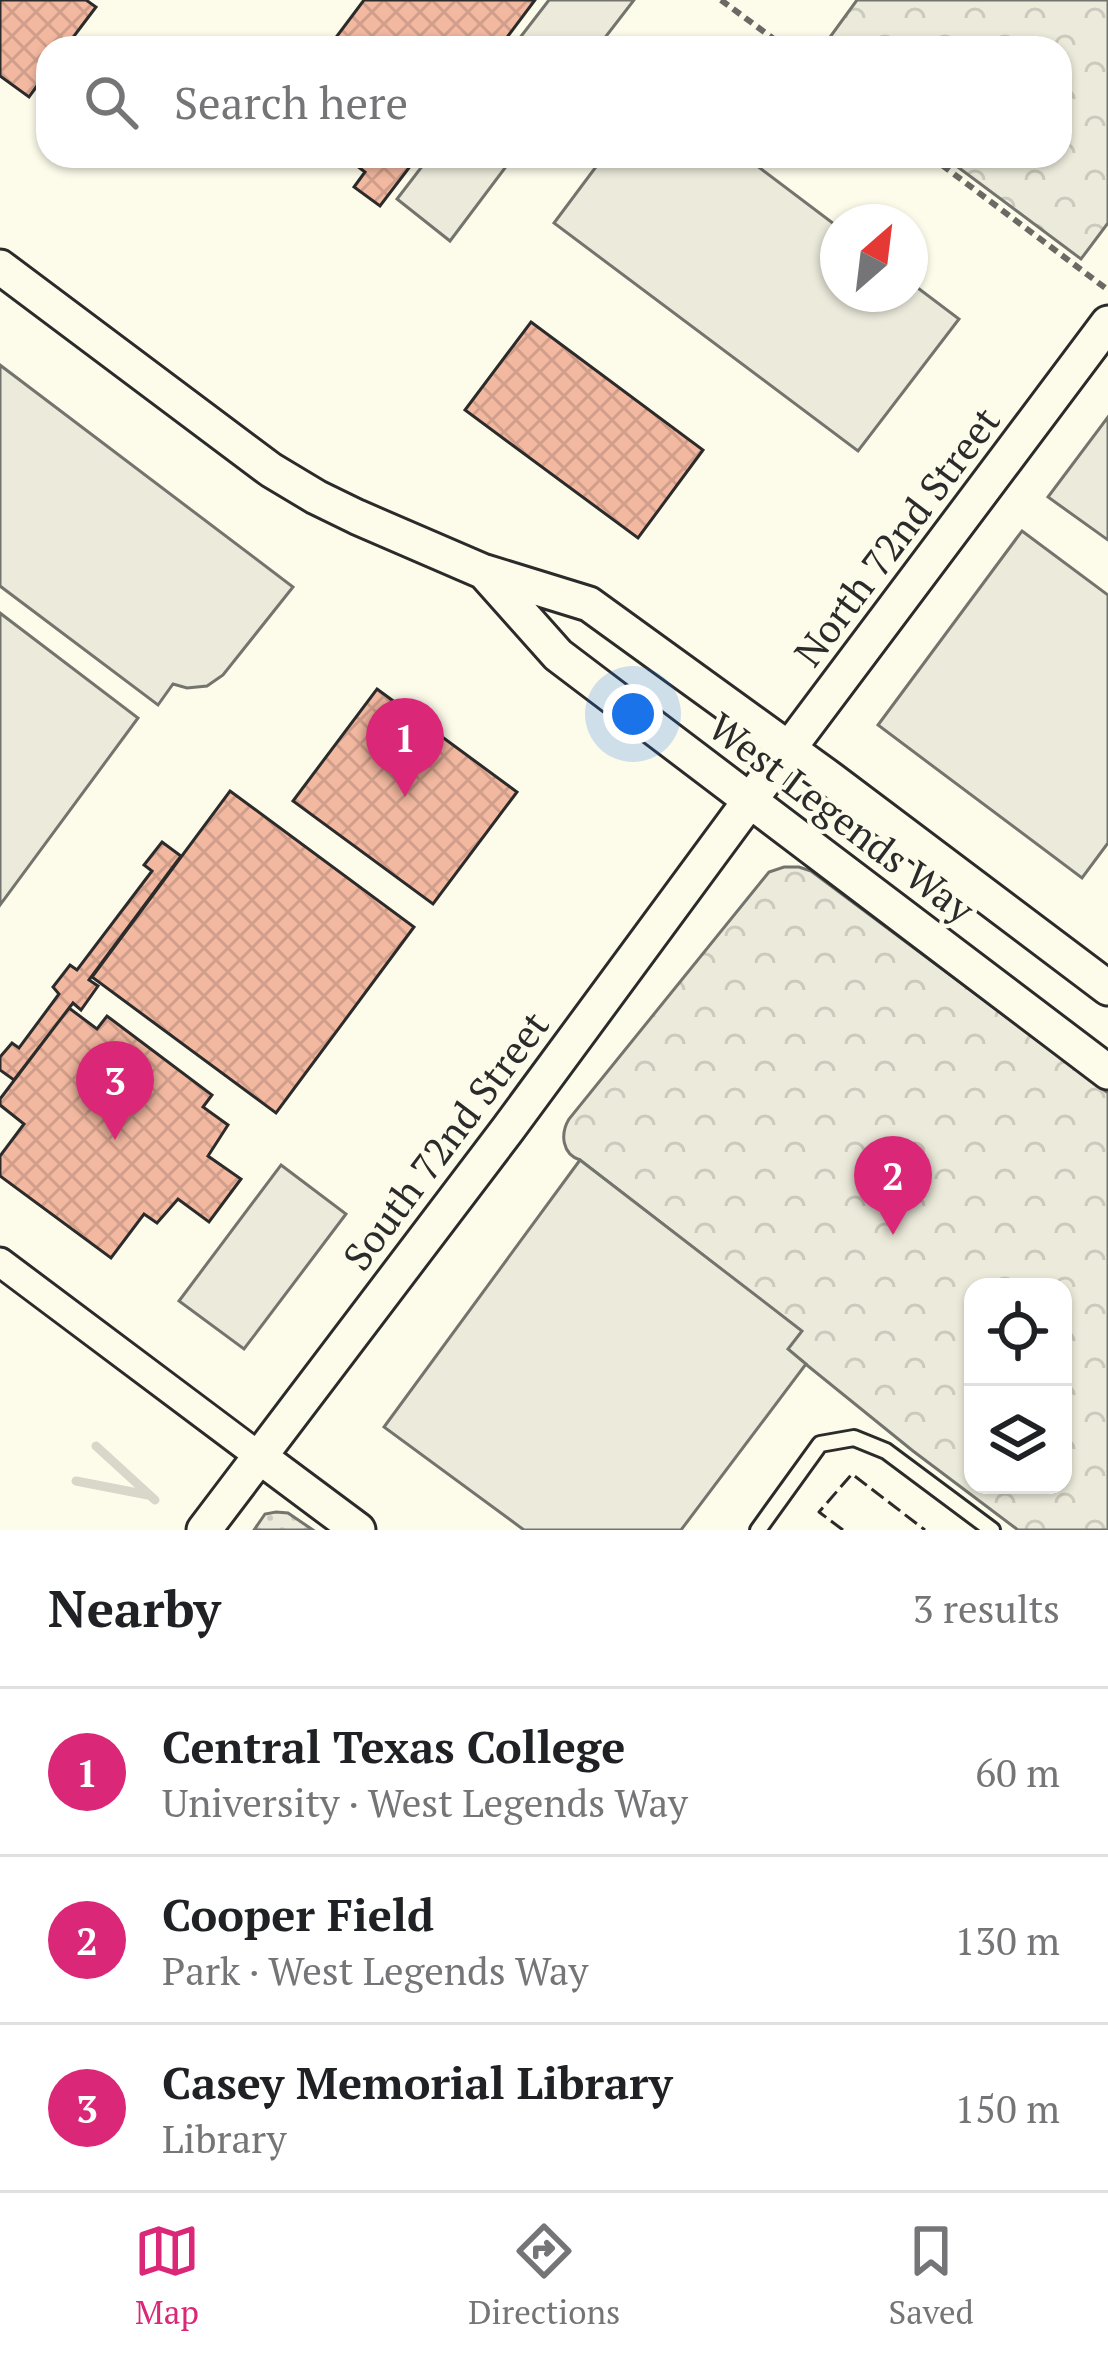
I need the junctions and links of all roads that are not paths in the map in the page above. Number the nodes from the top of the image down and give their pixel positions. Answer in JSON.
{"nodes":[{"id":1,"x":0,"y":267,"type":"edge"},
{"id":2,"x":1108,"y":322,"type":"edge"},
{"id":3,"x":482,"y":571,"type":"junction"},
{"id":4,"x":789,"y":748,"type":"junction"},
{"id":5,"x":751,"y":799,"type":"junction"},
{"id":6,"x":1108,"y":988,"type":"edge"},
{"id":7,"x":1108,"y":1072,"type":"edge"},
{"id":8,"x":0,"y":1262,"type":"edge"},
{"id":9,"x":260,"y":1457,"type":"junction"},
{"id":10,"x":204,"y":1530,"type":"edge"},
{"id":11,"x":358,"y":1530,"type":"edge"},
{"id":12,"x":758,"y":1530,"type":"edge"},
{"id":13,"x":992,"y":1530,"type":"edge"}],
"edges":[{"from":1,"to":3,"type":"street","name":"West Legends Way"},
{"from":2,"to":4,"type":"street","name":"North 72nd Street"},
{"from":3,"to":4,"type":"street","name":"West Legends Way"},
{"from":3,"to":5,"type":"street","name":"West Legends Way"},
{"from":4,"to":5,"type":"street","name":"North 72nd Street"},
{"from":4,"to":6,"type":"street","name":"West Legends Way"},
{"from":5,"to":7,"type":"street","name":"West Legends Way"},
{"from":5,"to":9,"type":"street","name":"South 72nd Street"},
{"from":8,"to":9,"type":"street"},
{"from":9,"to":10,"type":"street","name":"South 72nd Street"},
{"from":9,"to":11,"type":"street"},
{"from":12,"to":13,"type":"lane"}]}
